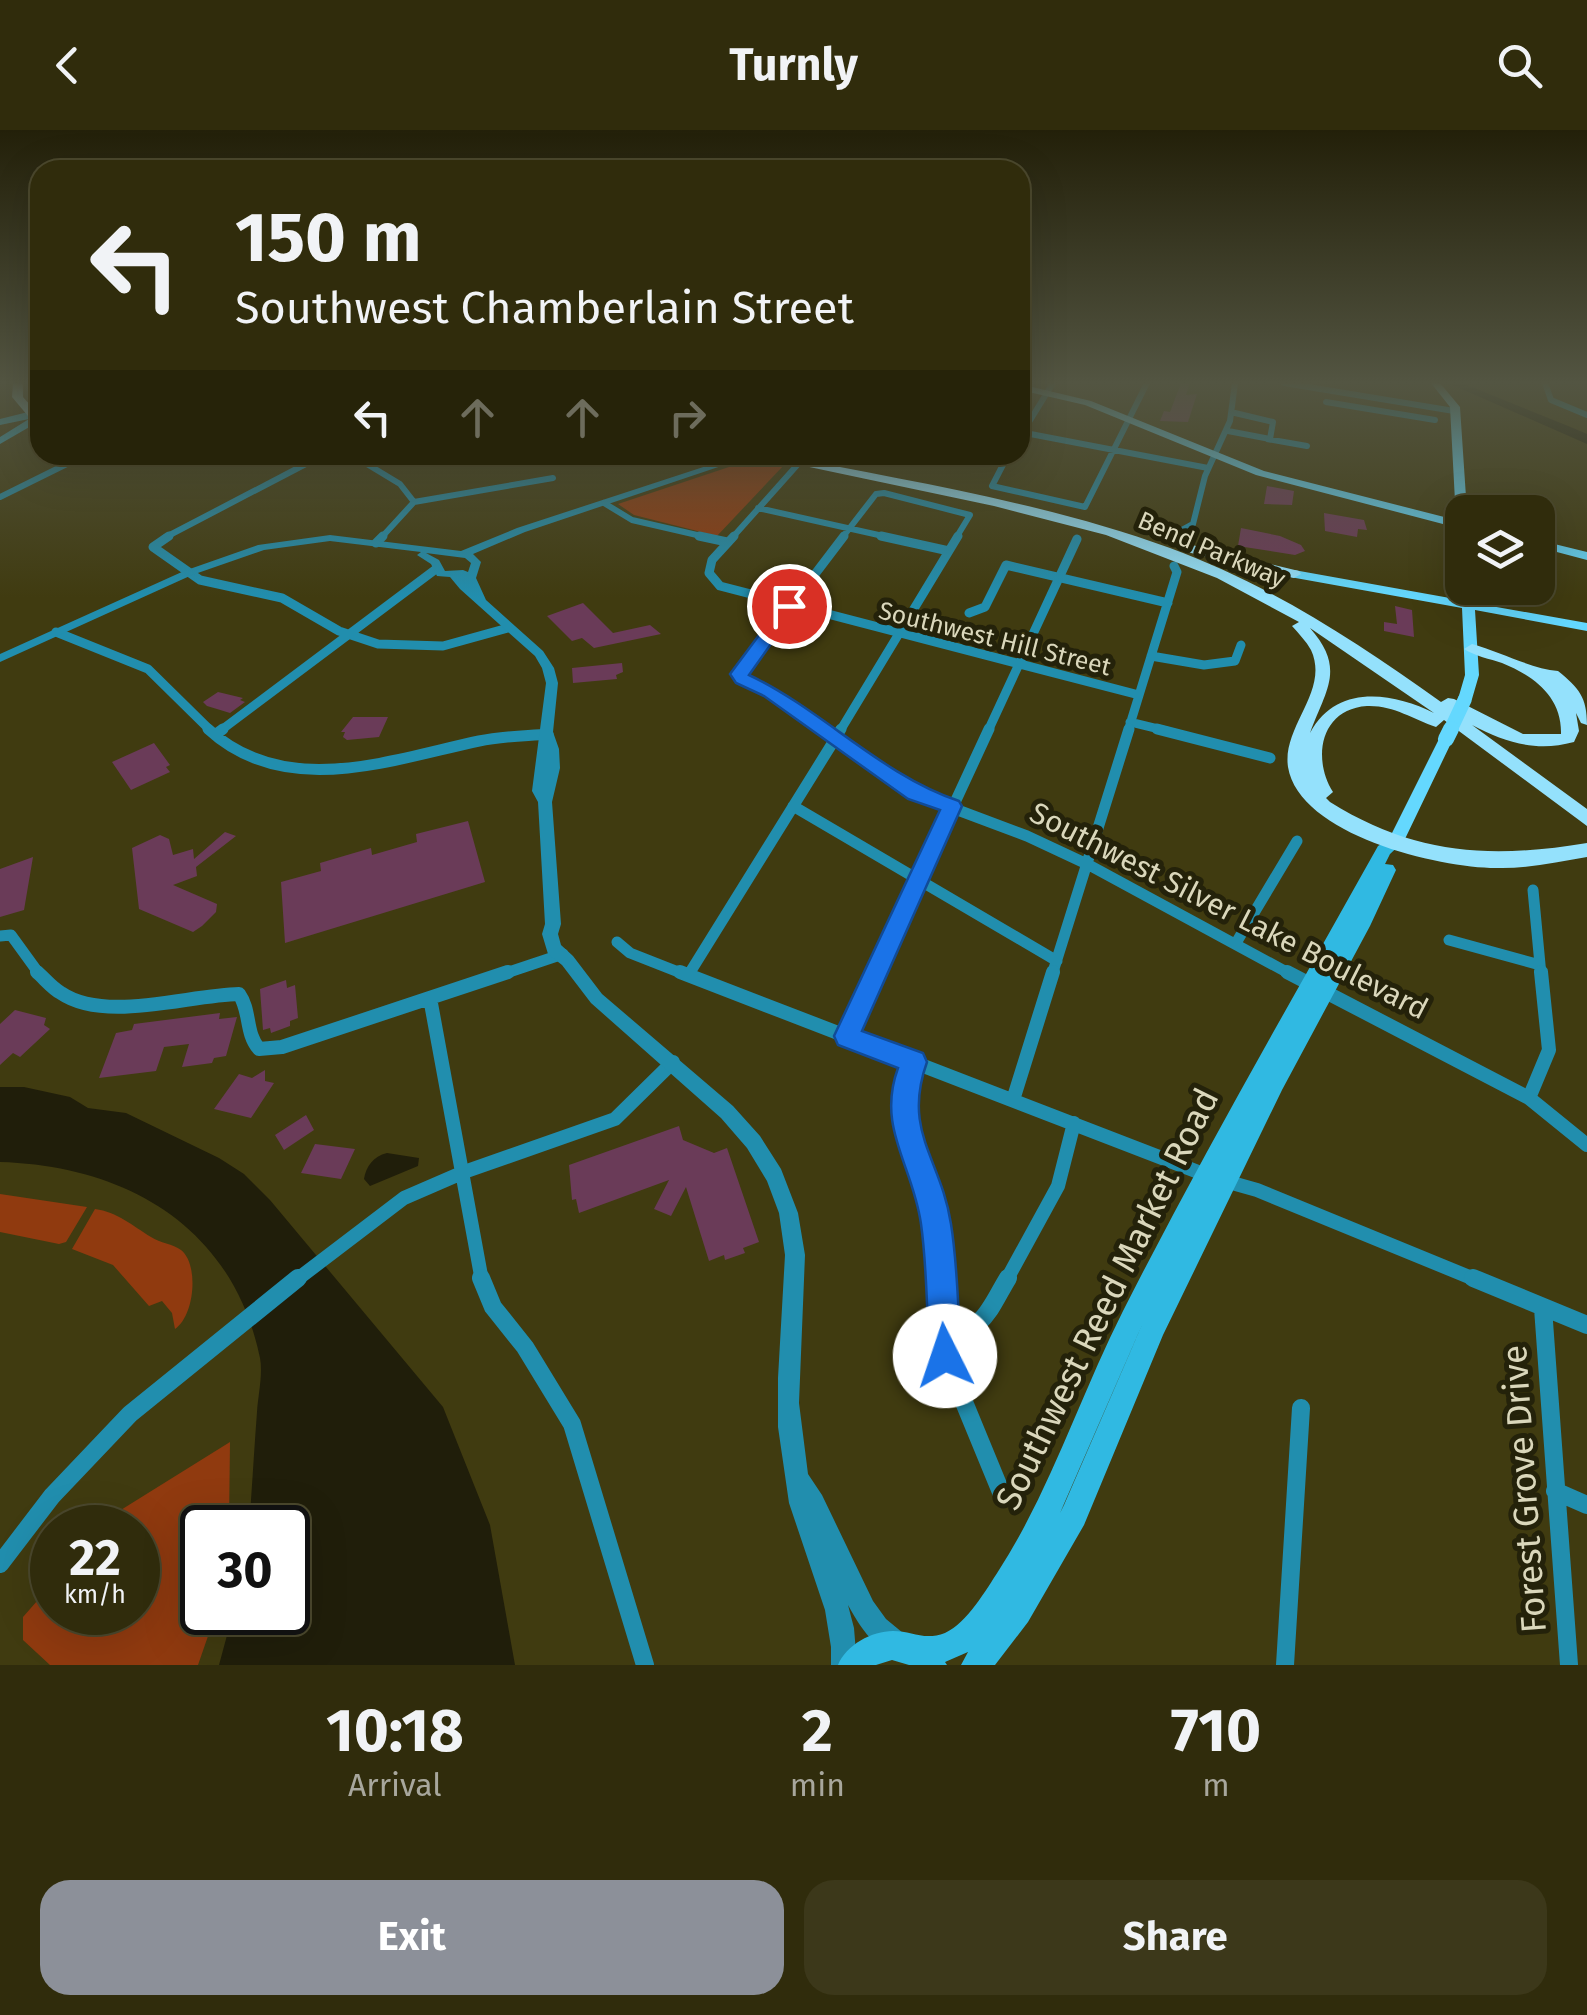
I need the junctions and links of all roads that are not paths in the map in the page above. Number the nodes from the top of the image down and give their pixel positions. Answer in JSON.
{"nodes":[{"id":1,"x":1114,"y":455,"type":"edge"},
{"id":2,"x":1136,"y":455,"type":"edge"},
{"id":3,"x":1213,"y":455,"type":"edge"},
{"id":4,"x":1457,"y":455,"type":"edge"},
{"id":5,"x":1216,"y":456,"type":"junction"},
{"id":6,"x":65,"y":465,"type":"edge"},
{"id":7,"x":304,"y":465,"type":"edge"},
{"id":8,"x":369,"y":465,"type":"edge"},
{"id":9,"x":718,"y":465,"type":"edge"},
{"id":10,"x":790,"y":465,"type":"edge"},
{"id":11,"x":821,"y":465,"type":"edge"},
{"id":12,"x":825,"y":465,"type":"edge"},
{"id":13,"x":1003,"y":465,"type":"edge"},
{"id":14,"x":1208,"y":468,"type":"junction"},
{"id":15,"x":553,"y":478,"type":"dead end"},
{"id":16,"x":1460,"y":495,"type":"edge"},
{"id":17,"x":0,"y":497,"type":"edge"},
{"id":18,"x":414,"y":502,"type":"junction"},
{"id":19,"x":604,"y":503,"type":"junction"},
{"id":20,"x":758,"y":508,"type":"junction"},
{"id":21,"x":1445,"y":522,"type":"edge"},
{"id":22,"x":848,"y":529,"type":"junction"},
{"id":23,"x":1182,"y":530,"type":"dead end"},
{"id":24,"x":507,"y":537,"type":"junction"},
{"id":25,"x":1148,"y":537,"type":"junction"},
{"id":26,"x":1078,"y":540,"type":"dead end"},
{"id":27,"x":376,"y":542,"type":"junction"},
{"id":28,"x":727,"y":542,"type":"junction"},
{"id":29,"x":1555,"y":548,"type":"edge"},
{"id":30,"x":414,"y":551,"type":"junction"},
{"id":31,"x":949,"y":552,"type":"junction"},
{"id":32,"x":460,"y":554,"type":"junction"},
{"id":33,"x":1587,"y":556,"type":"edge"},
{"id":34,"x":1174,"y":566,"type":"dead end"},
{"id":35,"x":474,"y":567,"type":"junction"},
{"id":36,"x":443,"y":571,"type":"junction"},
{"id":37,"x":188,"y":573,"type":"junction"},
{"id":38,"x":1219,"y":574,"type":"junction"},
{"id":39,"x":1294,"y":574,"type":"joint"},
{"id":40,"x":1058,"y":577,"type":"junction"},
{"id":41,"x":1445,"y":593,"type":"edge"},
{"id":42,"x":481,"y":600,"type":"junction"},
{"id":43,"x":1168,"y":603,"type":"junction"},
{"id":44,"x":1468,"y":605,"type":"edge"},
{"id":45,"x":1475,"y":605,"type":"edge"},
{"id":46,"x":789,"y":606,"type":"junction"},
{"id":47,"x":969,"y":613,"type":"dead end"},
{"id":48,"x":1587,"y":627,"type":"edge"},
{"id":49,"x":508,"y":628,"type":"junction"},
{"id":50,"x":56,"y":632,"type":"junction"},
{"id":51,"x":349,"y":635,"type":"junction"},
{"id":52,"x":897,"y":636,"type":"junction"},
{"id":53,"x":1471,"y":643,"type":"junction"},
{"id":54,"x":1240,"y":645,"type":"dead end"},
{"id":55,"x":1151,"y":656,"type":"junction"},
{"id":56,"x":0,"y":658,"type":"edge"},
{"id":57,"x":1017,"y":665,"type":"junction"},
{"id":58,"x":1138,"y":695,"type":"junction"},
{"id":59,"x":1439,"y":698,"type":"junction"},
{"id":60,"x":1587,"y":720,"type":"edge"},
{"id":61,"x":1130,"y":722,"type":"junction"},
{"id":62,"x":548,"y":734,"type":"junction"},
{"id":63,"x":215,"y":735,"type":"junction"},
{"id":64,"x":834,"y":738,"type":"junction"},
{"id":65,"x":1270,"y":758,"type":"dead end"},
{"id":66,"x":1587,"y":805,"type":"edge"},
{"id":67,"x":792,"y":806,"type":"junction"},
{"id":68,"x":952,"y":806,"type":"junction"},
{"id":69,"x":1587,"y":820,"type":"edge"},
{"id":70,"x":1587,"y":830,"type":"edge"},
{"id":71,"x":1298,"y":841,"type":"dead end"},
{"id":72,"x":1396,"y":841,"type":"junction"},
{"id":73,"x":1587,"y":850,"type":"edge"},
{"id":74,"x":1089,"y":865,"type":"junction"},
{"id":75,"x":920,"y":880,"type":"junction"},
{"id":76,"x":1533,"y":890,"type":"dead end"},
{"id":77,"x":0,"y":936,"type":"edge"},
{"id":78,"x":1448,"y":940,"type":"dead end"},
{"id":79,"x":616,"y":942,"type":"dead end"},
{"id":80,"x":1236,"y":943,"type":"junction"},
{"id":81,"x":563,"y":954,"type":"junction"},
{"id":82,"x":1057,"y":962,"type":"junction"},
{"id":83,"x":1540,"y":965,"type":"junction"},
{"id":84,"x":689,"y":974,"type":"junction"},
{"id":85,"x":1320,"y":988,"type":"junction"},
{"id":86,"x":430,"y":998,"type":"junction"},
{"id":87,"x":847,"y":1036,"type":"junction"},
{"id":88,"x":673,"y":1062,"type":"junction"},
{"id":89,"x":914,"y":1062,"type":"junction"},
{"id":90,"x":1529,"y":1098,"type":"junction"},
{"id":91,"x":1014,"y":1100,"type":"junction"},
{"id":92,"x":1074,"y":1123,"type":"junction"},
{"id":93,"x":1587,"y":1146,"type":"edge"},
{"id":94,"x":464,"y":1172,"type":"junction"},
{"id":95,"x":1215,"y":1178,"type":"junction"},
{"id":96,"x":1543,"y":1308,"type":"junction"},
{"id":97,"x":1587,"y":1325,"type":"edge"},
{"id":98,"x":943,"y":1332,"type":"junction"},
{"id":99,"x":1301,"y":1408,"type":"dead end"},
{"id":100,"x":799,"y":1480,"type":"junction"},
{"id":101,"x":1556,"y":1491,"type":"junction"},
{"id":102,"x":1000,"y":1492,"type":"dead end"},
{"id":103,"x":1587,"y":1505,"type":"edge"},
{"id":104,"x":0,"y":1564,"type":"edge"},
{"id":105,"x":916,"y":1654,"type":"edge"},
{"id":106,"x":645,"y":1665,"type":"edge"},
{"id":107,"x":844,"y":1665,"type":"edge"},
{"id":108,"x":853,"y":1665,"type":"edge"},
{"id":109,"x":976,"y":1665,"type":"edge"},
{"id":110,"x":1285,"y":1665,"type":"edge"},
{"id":111,"x":1569,"y":1665,"type":"edge"}],
"edges":[{"from":1,"to":13,"type":"street"},
{"from":2,"to":14,"type":"street"},
{"from":3,"to":5,"type":"main road"},
{"from":4,"to":16,"type":"main road"},
{"from":5,"to":14,"type":"street"},
{"from":5,"to":21,"type":"main road"},
{"from":6,"to":17,"type":"street"},
{"from":7,"to":37,"type":"street"},
{"from":8,"to":18,"type":"street"},
{"from":9,"to":19,"type":"street"},
{"from":10,"to":20,"type":"street"},
{"from":11,"to":38,"type":"highway","name":"Bend Parkway"},
{"from":12,"to":25,"type":"highway","name":"Bend Parkway"},
{"from":14,"to":23,"type":"street"},
{"from":15,"to":18,"type":"street"},
{"from":18,"to":27,"type":"street"},
{"from":19,"to":24,"type":"street"},
{"from":19,"to":28,"type":"street"},
{"from":20,"to":22,"type":"street"},
{"from":20,"to":28,"type":"street"},
{"from":22,"to":31,"type":"street"},
{"from":22,"to":31,"type":"street"},
{"from":22,"to":46,"type":"street"},
{"from":24,"to":32,"type":"street"},
{"from":24,"to":35,"type":"street"},
{"from":25,"to":39,"type":"highway"},
{"from":25,"to":59,"type":"highway","name":"Bend Parkway"},
{"from":26,"to":40,"type":"street"},
{"from":27,"to":30,"type":"street"},
{"from":27,"to":37,"type":"street"},
{"from":28,"to":46,"type":"street","name":"Southwest Hill Street"},
{"from":29,"to":33,"type":"main road"},
{"from":30,"to":32,"type":"street"},
{"from":30,"to":36,"type":"street"},
{"from":31,"to":52,"type":"street"},
{"from":32,"to":35,"type":"street"},
{"from":32,"to":36,"type":"street"},
{"from":34,"to":43,"type":"street"},
{"from":35,"to":36,"type":"street"},
{"from":35,"to":42,"type":"street"},
{"from":36,"to":42,"type":"street"},
{"from":36,"to":51,"type":"street"},
{"from":37,"to":50,"type":"street"},
{"from":37,"to":51,"type":"street"},
{"from":38,"to":69,"type":"highway","name":"Bend Parkway"},
{"from":38,"to":72,"type":"highway"},
{"from":39,"to":41,"type":"main road"},
{"from":40,"to":43,"type":"street"},
{"from":40,"to":47,"type":"street"},
{"from":40,"to":57,"type":"street"},
{"from":42,"to":49,"type":"street"},
{"from":43,"to":55,"type":"street"},
{"from":44,"to":53,"type":"main road","name":"Southwest Reed Market Road"},
{"from":45,"to":48,"type":"main road"},
{"from":46,"to":52,"type":"street","name":"Southwest Hill Street"},
{"from":46,"to":64,"type":"street","name":"Southwest Silver Lake Boulevard"},
{"from":49,"to":51,"type":"street"},
{"from":49,"to":62,"type":"street"},
{"from":50,"to":56,"type":"street"},
{"from":50,"to":63,"type":"street"},
{"from":51,"to":63,"type":"street"},
{"from":52,"to":57,"type":"street","name":"Southwest Hill Street"},
{"from":52,"to":64,"type":"street"},
{"from":53,"to":59,"type":"highway"},
{"from":53,"to":60,"type":"highway"},
{"from":53,"to":72,"type":"main road","name":"Southwest Reed Market Road","bridge":true},
{"from":54,"to":55,"type":"street"},
{"from":55,"to":58,"type":"street"},
{"from":57,"to":58,"type":"street","name":"Southwest Hill Street"},
{"from":57,"to":68,"type":"street"},
{"from":58,"to":61,"type":"street"},
{"from":59,"to":66,"type":"highway","name":"Bend Parkway"},
{"from":61,"to":65,"type":"street"},
{"from":61,"to":74,"type":"street"},
{"from":62,"to":63,"type":"street"},
{"from":62,"to":81,"type":"street"},
{"from":64,"to":67,"type":"street"},
{"from":64,"to":68,"type":"street","name":"Southwest Silver Lake Boulevard"},
{"from":67,"to":75,"type":"street"},
{"from":67,"to":84,"type":"street"},
{"from":68,"to":74,"type":"street","name":"Southwest Silver Lake Boulevard"},
{"from":68,"to":75,"type":"street"},
{"from":70,"to":72,"type":"highway"},
{"from":71,"to":80,"type":"street"},
{"from":72,"to":73,"type":"highway"},
{"from":72,"to":85,"type":"main road","name":"Southwest Reed Market Road"},
{"from":74,"to":80,"type":"street","name":"Southwest Silver Lake Boulevard"},
{"from":74,"to":82,"type":"street"},
{"from":75,"to":82,"type":"street"},
{"from":75,"to":87,"type":"street"},
{"from":76,"to":83,"type":"street"},
{"from":77,"to":86,"type":"street"},
{"from":78,"to":83,"type":"street"},
{"from":79,"to":84,"type":"street"},
{"from":80,"to":85,"type":"street","name":"Southwest Silver Lake Boulevard"},
{"from":81,"to":86,"type":"street"},
{"from":81,"to":88,"type":"street"},
{"from":82,"to":91,"type":"street"},
{"from":83,"to":90,"type":"street"},
{"from":84,"to":87,"type":"street"},
{"from":85,"to":90,"type":"street","name":"Southwest Silver Lake Boulevard"},
{"from":85,"to":95,"type":"main road","name":"Southwest Reed Market Road"},
{"from":86,"to":94,"type":"street"},
{"from":87,"to":89,"type":"street"},
{"from":88,"to":94,"type":"street"},
{"from":88,"to":100,"type":"street"},
{"from":89,"to":91,"type":"street"},
{"from":89,"to":98,"type":"street"},
{"from":90,"to":93,"type":"street","name":"Southwest Silver Lake Boulevard"},
{"from":91,"to":92,"type":"street"},
{"from":92,"to":95,"type":"street"},
{"from":92,"to":98,"type":"street"},
{"from":94,"to":104,"type":"street"},
{"from":94,"to":106,"type":"street"},
{"from":95,"to":96,"type":"street"},
{"from":95,"to":105,"type":"main road","name":"Southwest Reed Market Road"},
{"from":95,"to":109,"type":"main road","name":"Southwest Reed Market Road"},
{"from":96,"to":97,"type":"street"},
{"from":96,"to":101,"type":"street","name":"Forest Grove Drive"},
{"from":98,"to":102,"type":"street"},
{"from":99,"to":110,"type":"street"},
{"from":100,"to":105,"type":"street"},
{"from":100,"to":107,"type":"street"},
{"from":101,"to":103,"type":"street"},
{"from":101,"to":111,"type":"street","name":"Forest Grove Drive"},
{"from":105,"to":108,"type":"main road","name":"Southwest Reed Market Road"}]}
